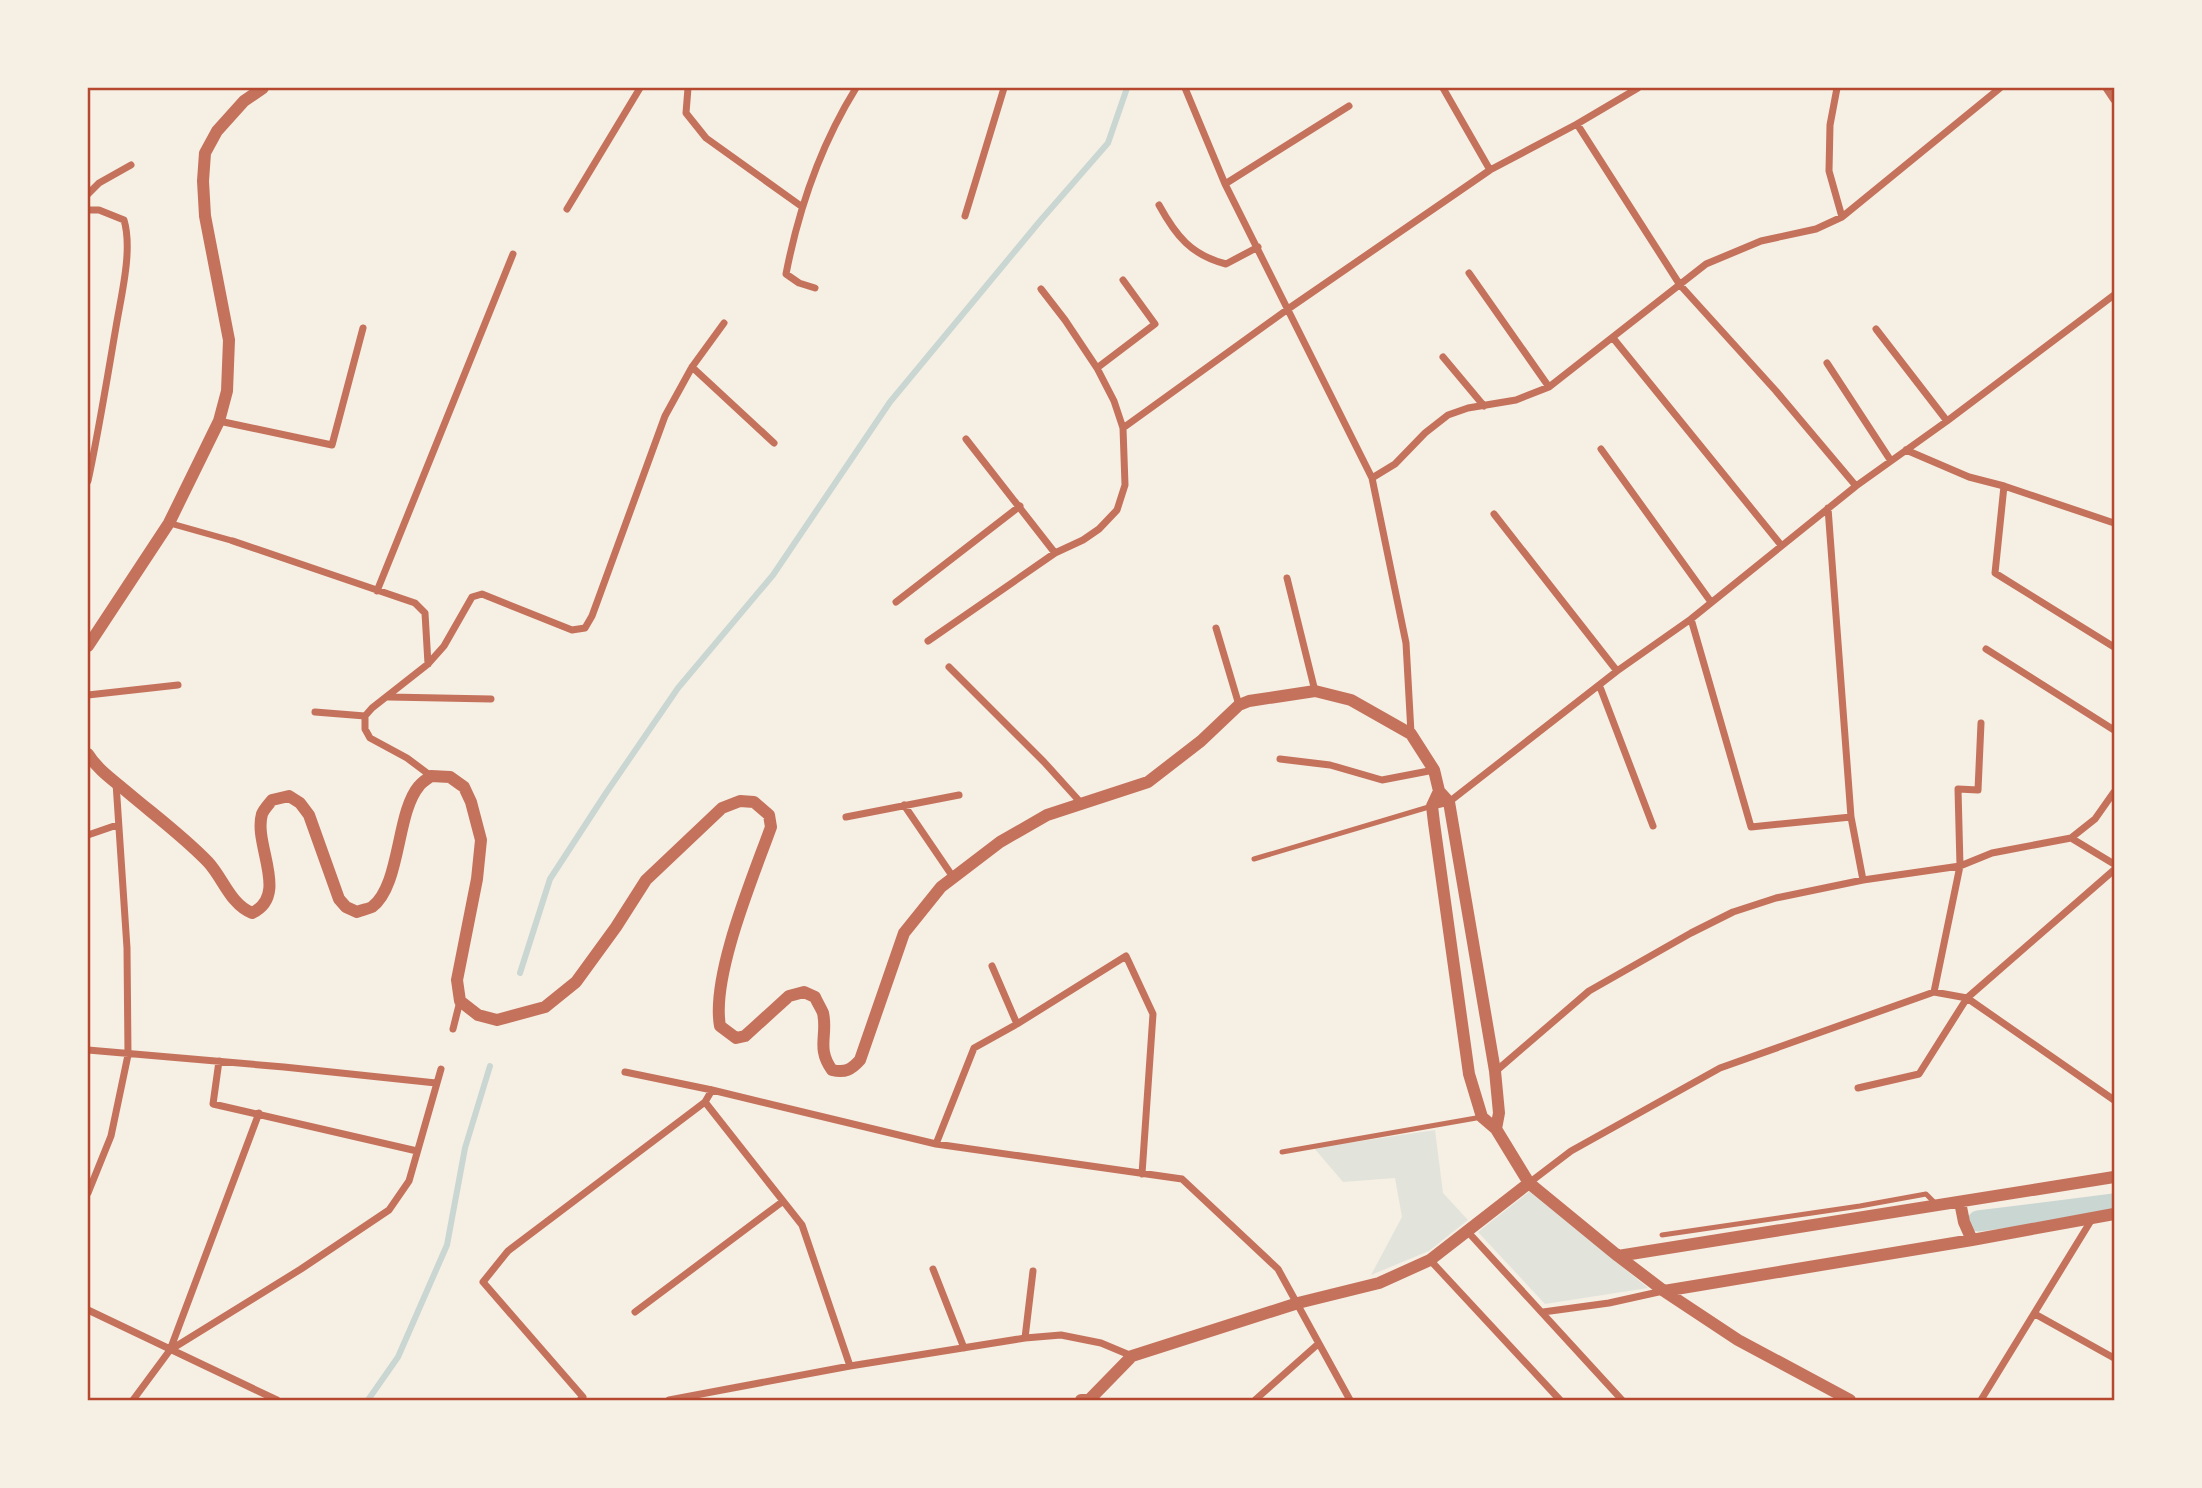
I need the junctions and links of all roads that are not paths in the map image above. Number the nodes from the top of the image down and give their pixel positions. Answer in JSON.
{"nodes":[{"id":1,"x":263,"y":88,"type":"edge"},
{"id":2,"x":640,"y":88,"type":"edge"},
{"id":3,"x":688,"y":88,"type":"edge"},
{"id":4,"x":856,"y":88,"type":"edge"},
{"id":5,"x":1004,"y":88,"type":"edge"},
{"id":6,"x":1185,"y":88,"type":"edge"},
{"id":7,"x":1443,"y":88,"type":"edge"},
{"id":8,"x":1638,"y":88,"type":"edge"},
{"id":9,"x":1837,"y":88,"type":"edge"},
{"id":10,"x":2000,"y":88,"type":"edge"},
{"id":11,"x":2106,"y":88,"type":"edge"},
{"id":12,"x":2115,"y":100,"type":"edge"},
{"id":13,"x":1349,"y":106,"type":"dead end"},
{"id":14,"x":1577,"y":124,"type":"junction"},
{"id":15,"x":131,"y":164,"type":"dead end"},
{"id":16,"x":1490,"y":170,"type":"junction"},
{"id":17,"x":1225,"y":184,"type":"junction"},
{"id":18,"x":88,"y":194,"type":"edge"},
{"id":19,"x":1159,"y":205,"type":"dead end"},
{"id":20,"x":801,"y":206,"type":"junction"},
{"id":21,"x":566,"y":209,"type":"dead end"},
{"id":22,"x":88,"y":210,"type":"edge"},
{"id":23,"x":964,"y":216,"type":"dead end"},
{"id":24,"x":1842,"y":217,"type":"junction"},
{"id":25,"x":1258,"y":247,"type":"junction"},
{"id":26,"x":513,"y":254,"type":"dead end"},
{"id":27,"x":1469,"y":273,"type":"dead end"},
{"id":28,"x":1123,"y":280,"type":"dead end"},
{"id":29,"x":1680,"y":285,"type":"junction"},
{"id":30,"x":815,"y":288,"type":"dead end"},
{"id":31,"x":1041,"y":289,"type":"dead end"},
{"id":32,"x":2115,"y":295,"type":"edge"},
{"id":33,"x":1288,"y":309,"type":"junction"},
{"id":34,"x":724,"y":323,"type":"dead end"},
{"id":35,"x":363,"y":328,"type":"dead end"},
{"id":36,"x":1876,"y":329,"type":"dead end"},
{"id":37,"x":1613,"y":338,"type":"junction"},
{"id":38,"x":1443,"y":357,"type":"dead end"},
{"id":39,"x":1826,"y":363,"type":"dead end"},
{"id":40,"x":692,"y":367,"type":"junction"},
{"id":41,"x":1097,"y":368,"type":"junction"},
{"id":42,"x":1549,"y":387,"type":"junction"},
{"id":43,"x":1484,"y":406,"type":"junction"},
{"id":44,"x":219,"y":421,"type":"junction"},
{"id":45,"x":1947,"y":421,"type":"junction"},
{"id":46,"x":1123,"y":428,"type":"junction"},
{"id":47,"x":967,"y":439,"type":"dead end"},
{"id":48,"x":774,"y":443,"type":"dead end"},
{"id":49,"x":1601,"y":449,"type":"dead end"},
{"id":50,"x":1906,"y":450,"type":"junction"},
{"id":51,"x":1891,"y":461,"type":"junction"},
{"id":52,"x":1372,"y":478,"type":"junction"},
{"id":53,"x":88,"y":481,"type":"edge"},
{"id":54,"x":1856,"y":486,"type":"junction"},
{"id":55,"x":2004,"y":486,"type":"junction"},
{"id":56,"x":1020,"y":506,"type":"junction"},
{"id":57,"x":1828,"y":508,"type":"junction"},
{"id":58,"x":1494,"y":514,"type":"dead end"},
{"id":59,"x":169,"y":523,"type":"junction"},
{"id":60,"x":2115,"y":523,"type":"edge"},
{"id":61,"x":233,"y":541,"type":"joint"},
{"id":62,"x":1781,"y":545,"type":"junction"},
{"id":63,"x":1055,"y":552,"type":"junction"},
{"id":64,"x":1287,"y":578,"type":"dead end"},
{"id":65,"x":377,"y":592,"type":"junction"},
{"id":66,"x":1711,"y":601,"type":"junction"},
{"id":67,"x":895,"y":602,"type":"dead end"},
{"id":68,"x":1690,"y":619,"type":"junction"},
{"id":69,"x":1216,"y":628,"type":"dead end"},
{"id":70,"x":928,"y":641,"type":"dead end"},
{"id":71,"x":88,"y":646,"type":"edge"},
{"id":72,"x":2115,"y":647,"type":"edge"},
{"id":73,"x":1986,"y":649,"type":"dead end"},
{"id":74,"x":428,"y":664,"type":"junction"},
{"id":75,"x":949,"y":667,"type":"dead end"},
{"id":76,"x":1617,"y":671,"type":"junction"},
{"id":77,"x":178,"y":685,"type":"dead end"},
{"id":78,"x":1600,"y":687,"type":"junction"},
{"id":79,"x":1315,"y":691,"type":"junction"},
{"id":80,"x":88,"y":695,"type":"edge"},
{"id":81,"x":388,"y":697,"type":"junction"},
{"id":82,"x":491,"y":699,"type":"dead end"},
{"id":83,"x":1238,"y":702,"type":"junction"},
{"id":84,"x":315,"y":712,"type":"dead end"},
{"id":85,"x":365,"y":716,"type":"junction"},
{"id":86,"x":1981,"y":723,"type":"dead end"},
{"id":87,"x":2115,"y":730,"type":"edge"},
{"id":88,"x":1411,"y":734,"type":"junction"},
{"id":89,"x":88,"y":754,"type":"edge"},
{"id":90,"x":1280,"y":759,"type":"dead end"},
{"id":91,"x":1434,"y":770,"type":"junction"},
{"id":92,"x":431,"y":776,"type":"junction"},
{"id":93,"x":116,"y":783,"type":"junction"},
{"id":94,"x":1439,"y":791,"type":"junction"},
{"id":95,"x":2115,"y":792,"type":"edge"},
{"id":96,"x":959,"y":794,"type":"dead end"},
{"id":97,"x":1449,"y":802,"type":"junction"},
{"id":98,"x":904,"y":805,"type":"junction"},
{"id":99,"x":1083,"y":805,"type":"junction"},
{"id":100,"x":1432,"y":806,"type":"junction"},
{"id":101,"x":846,"y":817,"type":"dead end"},
{"id":102,"x":1851,"y":817,"type":"junction"},
{"id":103,"x":117,"y":825,"type":"junction"},
{"id":104,"x":1653,"y":826,"type":"dead end"},
{"id":105,"x":88,"y":835,"type":"edge"},
{"id":106,"x":2071,"y":838,"type":"junction"},
{"id":107,"x":1254,"y":859,"type":"dead end"},
{"id":108,"x":2115,"y":864,"type":"edge"},
{"id":109,"x":1960,"y":866,"type":"junction"},
{"id":110,"x":2115,"y":870,"type":"edge"},
{"id":111,"x":953,"y":877,"type":"junction"},
{"id":112,"x":1863,"y":880,"type":"junction"},
{"id":113,"x":992,"y":966,"type":"dead end"},
{"id":114,"x":1934,"y":992,"type":"junction"},
{"id":115,"x":1967,"y":998,"type":"junction"},
{"id":116,"x":460,"y":1001,"type":"junction"},
{"id":117,"x":1017,"y":1024,"type":"junction"},
{"id":118,"x":453,"y":1029,"type":"dead end"},
{"id":119,"x":88,"y":1050,"type":"edge"},
{"id":120,"x":128,"y":1055,"type":"junction"},
{"id":121,"x":219,"y":1061,"type":"junction"},
{"id":122,"x":441,"y":1069,"type":"dead end"},
{"id":123,"x":1495,"y":1071,"type":"junction"},
{"id":124,"x":625,"y":1072,"type":"dead end"},
{"id":125,"x":436,"y":1083,"type":"junction"},
{"id":126,"x":1858,"y":1088,"type":"dead end"},
{"id":127,"x":712,"y":1090,"type":"junction"},
{"id":128,"x":2115,"y":1100,"type":"edge"},
{"id":129,"x":705,"y":1102,"type":"junction"},
{"id":130,"x":259,"y":1113,"type":"junction"},
{"id":131,"x":1482,"y":1117,"type":"junction"},
{"id":132,"x":1496,"y":1129,"type":"junction"},
{"id":133,"x":936,"y":1144,"type":"junction"},
{"id":134,"x":417,"y":1151,"type":"junction"},
{"id":135,"x":1282,"y":1152,"type":"dead end"},
{"id":136,"x":1142,"y":1174,"type":"junction"},
{"id":137,"x":2115,"y":1177,"type":"edge"},
{"id":138,"x":1529,"y":1183,"type":"junction"},
{"id":139,"x":88,"y":1194,"type":"edge"},
{"id":140,"x":782,"y":1202,"type":"junction"},
{"id":141,"x":1960,"y":1202,"type":"junction"},
{"id":142,"x":1937,"y":1205,"type":"junction"},
{"id":143,"x":2115,"y":1214,"type":"edge"},
{"id":144,"x":2094,"y":1216,"type":"junction"},
{"id":145,"x":1468,"y":1232,"type":"junction"},
{"id":146,"x":1662,"y":1235,"type":"dead end"},
{"id":147,"x":1972,"y":1240,"type":"junction"},
{"id":148,"x":1618,"y":1256,"type":"junction"},
{"id":149,"x":1430,"y":1260,"type":"junction"},
{"id":150,"x":933,"y":1269,"type":"dead end"},
{"id":151,"x":1033,"y":1271,"type":"dead end"},
{"id":152,"x":1664,"y":1291,"type":"junction"},
{"id":153,"x":1298,"y":1303,"type":"junction"},
{"id":154,"x":88,"y":1310,"type":"edge"},
{"id":155,"x":635,"y":1312,"type":"dead end"},
{"id":156,"x":1543,"y":1312,"type":"junction"},
{"id":157,"x":2035,"y":1314,"type":"junction"},
{"id":158,"x":1025,"y":1338,"type":"junction"},
{"id":159,"x":1318,"y":1344,"type":"junction"},
{"id":160,"x":964,"y":1348,"type":"junction"},
{"id":161,"x":170,"y":1350,"type":"junction"},
{"id":162,"x":1132,"y":1356,"type":"junction"},
{"id":163,"x":2115,"y":1358,"type":"edge"},
{"id":164,"x":850,"y":1366,"type":"junction"},
{"id":165,"x":1089,"y":1400,"type":"edge"},
{"id":166,"x":133,"y":1401,"type":"edge"},
{"id":167,"x":277,"y":1401,"type":"edge"},
{"id":168,"x":580,"y":1401,"type":"edge"},
{"id":169,"x":668,"y":1401,"type":"edge"},
{"id":170,"x":1081,"y":1401,"type":"edge"},
{"id":171,"x":1255,"y":1401,"type":"edge"},
{"id":172,"x":1350,"y":1401,"type":"edge"},
{"id":173,"x":1560,"y":1401,"type":"edge"},
{"id":174,"x":1622,"y":1401,"type":"edge"},
{"id":175,"x":1850,"y":1401,"type":"edge"},
{"id":176,"x":1981,"y":1401,"type":"edge"}],
"edges":[{"from":1,"to":44,"type":"street"},
{"from":2,"to":21,"type":"street"},
{"from":3,"to":20,"type":"street"},
{"from":4,"to":20,"type":"street"},
{"from":5,"to":23,"type":"street"},
{"from":6,"to":17,"type":"street"},
{"from":7,"to":16,"type":"street"},
{"from":8,"to":14,"type":"street"},
{"from":9,"to":24,"type":"street"},
{"from":10,"to":24,"type":"street"},
{"from":11,"to":12,"type":"street"},
{"from":13,"to":17,"type":"street"},
{"from":14,"to":16,"type":"street"},
{"from":14,"to":29,"type":"street"},
{"from":15,"to":18,"type":"street"},
{"from":16,"to":33,"type":"street"},
{"from":17,"to":25,"type":"street"},
{"from":19,"to":25,"type":"street"},
{"from":20,"to":30,"type":"street"},
{"from":22,"to":53,"type":"street"},
{"from":24,"to":29,"type":"street"},
{"from":25,"to":33,"type":"street"},
{"from":26,"to":65,"type":"street"},
{"from":27,"to":42,"type":"street"},
{"from":28,"to":41,"type":"street"},
{"from":29,"to":37,"type":"street"},
{"from":29,"to":54,"type":"street"},
{"from":31,"to":41,"type":"street"},
{"from":32,"to":45,"type":"street"},
{"from":33,"to":46,"type":"street"},
{"from":33,"to":52,"type":"street"},
{"from":34,"to":40,"type":"street"},
{"from":35,"to":44,"type":"street"},
{"from":36,"to":45,"type":"street"},
{"from":37,"to":42,"type":"street"},
{"from":37,"to":62,"type":"street"},
{"from":38,"to":43,"type":"street"},
{"from":39,"to":51,"type":"street"},
{"from":40,"to":48,"type":"street"},
{"from":40,"to":74,"type":"street"},
{"from":41,"to":46,"type":"street"},
{"from":42,"to":43,"type":"street"},
{"from":43,"to":52,"type":"street"},
{"from":44,"to":59,"type":"street"},
{"from":45,"to":50,"type":"street"},
{"from":46,"to":63,"type":"street"},
{"from":47,"to":56,"type":"street"},
{"from":49,"to":66,"type":"street"},
{"from":50,"to":51,"type":"street"},
{"from":50,"to":55,"type":"street"},
{"from":51,"to":54,"type":"street"},
{"from":52,"to":88,"type":"street"},
{"from":54,"to":57,"type":"street"},
{"from":55,"to":60,"type":"street"},
{"from":55,"to":72,"type":"street"},
{"from":56,"to":63,"type":"street"},
{"from":56,"to":67,"type":"street"},
{"from":57,"to":62,"type":"street"},
{"from":57,"to":102,"type":"street"},
{"from":58,"to":76,"type":"street"},
{"from":59,"to":61,"type":"street"},
{"from":59,"to":71,"type":"street"},
{"from":61,"to":65,"type":"street"},
{"from":62,"to":66,"type":"street"},
{"from":63,"to":70,"type":"street"},
{"from":64,"to":79,"type":"street"},
{"from":65,"to":74,"type":"street"},
{"from":66,"to":68,"type":"street"},
{"from":68,"to":76,"type":"street"},
{"from":68,"to":102,"type":"street"},
{"from":69,"to":83,"type":"street"},
{"from":73,"to":87,"type":"street"},
{"from":74,"to":81,"type":"street"},
{"from":75,"to":99,"type":"street"},
{"from":76,"to":78,"type":"street"},
{"from":77,"to":80,"type":"street"},
{"from":78,"to":97,"type":"street"},
{"from":78,"to":104,"type":"street"},
{"from":79,"to":83,"type":"street"},
{"from":79,"to":88,"type":"street"},
{"from":81,"to":82,"type":"street"},
{"from":81,"to":85,"type":"street"},
{"from":83,"to":99,"type":"street"},
{"from":84,"to":85,"type":"street"},
{"from":85,"to":92,"type":"street"},
{"from":86,"to":109,"type":"street"},
{"from":88,"to":91,"type":"street"},
{"from":89,"to":93,"type":"street"},
{"from":90,"to":91,"type":"street"},
{"from":91,"to":94,"type":"street"},
{"from":92,"to":93,"type":"street"},
{"from":92,"to":116,"type":"street"},
{"from":93,"to":103,"type":"street"},
{"from":94,"to":97,"type":"street"},
{"from":94,"to":100,"type":"street"},
{"from":95,"to":106,"type":"street"},
{"from":96,"to":98,"type":"street"},
{"from":97,"to":100,"type":"street"},
{"from":97,"to":123,"type":"street"},
{"from":98,"to":101,"type":"street"},
{"from":98,"to":111,"type":"street"},
{"from":99,"to":111,"type":"street"},
{"from":100,"to":107,"type":"lane"},
{"from":100,"to":131,"type":"street"},
{"from":102,"to":112,"type":"street"},
{"from":103,"to":105,"type":"street"},
{"from":103,"to":120,"type":"street"},
{"from":106,"to":108,"type":"street"},
{"from":106,"to":109,"type":"street"},
{"from":109,"to":112,"type":"street"},
{"from":109,"to":114,"type":"street"},
{"from":110,"to":115,"type":"street"},
{"from":111,"to":116,"type":"street"},
{"from":112,"to":123,"type":"street"},
{"from":113,"to":117,"type":"street"},
{"from":114,"to":115,"type":"street"},
{"from":114,"to":138,"type":"street"},
{"from":115,"to":126,"type":"street"},
{"from":115,"to":128,"type":"street"},
{"from":116,"to":118,"type":"street"},
{"from":117,"to":133,"type":"street"},
{"from":117,"to":136,"type":"street"},
{"from":119,"to":120,"type":"street"},
{"from":120,"to":121,"type":"street"},
{"from":120,"to":139,"type":"street"},
{"from":121,"to":125,"type":"street"},
{"from":121,"to":130,"type":"street"},
{"from":122,"to":125,"type":"street"},
{"from":123,"to":132,"type":"street"},
{"from":124,"to":127,"type":"street"},
{"from":125,"to":134,"type":"street"},
{"from":127,"to":129,"type":"street"},
{"from":127,"to":133,"type":"street"},
{"from":129,"to":140,"type":"street"},
{"from":129,"to":168,"type":"street"},
{"from":130,"to":134,"type":"street"},
{"from":130,"to":161,"type":"street"},
{"from":131,"to":132,"type":"street"},
{"from":131,"to":135,"type":"lane"},
{"from":132,"to":138,"type":"street"},
{"from":133,"to":136,"type":"street"},
{"from":134,"to":161,"type":"street"},
{"from":136,"to":153,"type":"street"},
{"from":137,"to":141,"type":"street"},
{"from":138,"to":145,"type":"street"},
{"from":138,"to":148,"type":"street"},
{"from":140,"to":155,"type":"street"},
{"from":140,"to":164,"type":"street"},
{"from":141,"to":142,"type":"street"},
{"from":141,"to":147,"type":"street"},
{"from":142,"to":146,"type":"lane"},
{"from":142,"to":148,"type":"street"},
{"from":143,"to":144,"type":"street"},
{"from":144,"to":147,"type":"street"},
{"from":144,"to":157,"type":"street"},
{"from":145,"to":149,"type":"street"},
{"from":145,"to":156,"type":"street"},
{"from":147,"to":152,"type":"street"},
{"from":148,"to":152,"type":"street"},
{"from":149,"to":153,"type":"street"},
{"from":149,"to":173,"type":"street"},
{"from":150,"to":160,"type":"street"},
{"from":151,"to":158,"type":"street"},
{"from":152,"to":156,"type":"street"},
{"from":152,"to":175,"type":"street"},
{"from":153,"to":159,"type":"street"},
{"from":153,"to":162,"type":"street"},
{"from":154,"to":161,"type":"street"},
{"from":156,"to":174,"type":"street"},
{"from":157,"to":163,"type":"street"},
{"from":157,"to":176,"type":"street"},
{"from":158,"to":160,"type":"street"},
{"from":158,"to":162,"type":"street"},
{"from":159,"to":171,"type":"street"},
{"from":159,"to":172,"type":"street"},
{"from":160,"to":164,"type":"street"},
{"from":161,"to":166,"type":"street"},
{"from":161,"to":167,"type":"street"},
{"from":162,"to":165,"type":"street"},
{"from":164,"to":169,"type":"street"},
{"from":165,"to":170,"type":"street"}]}
